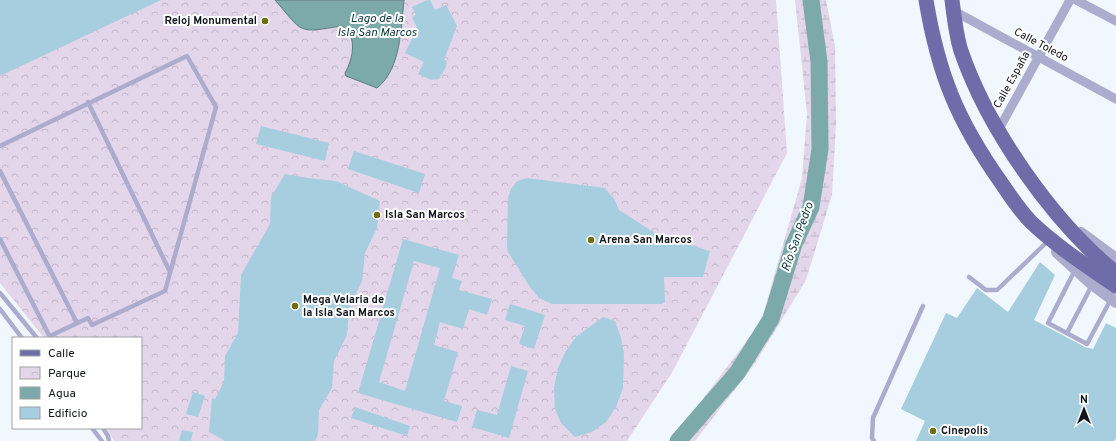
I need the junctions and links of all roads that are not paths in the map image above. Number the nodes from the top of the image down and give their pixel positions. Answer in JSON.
{"nodes":[{"id":1,"x":926,"y":0,"type":"edge"},
{"id":2,"x":1070,"y":0,"type":"edge"},
{"id":3,"x":1076,"y":0,"type":"edge"},
{"id":4,"x":953,"y":6,"type":"edge"},
{"id":5,"x":1116,"y":21,"type":"edge"},
{"id":6,"x":1038,"y":57,"type":"junction"},
{"id":7,"x":1116,"y":99,"type":"edge"},
{"id":8,"x":88,"y":102,"type":"junction"},
{"id":9,"x":999,"y":129,"type":"junction"},
{"id":10,"x":0,"y":146,"type":"edge"},
{"id":11,"x":0,"y":171,"type":"edge"},
{"id":12,"x":1057,"y":215,"type":"junction"},
{"id":13,"x":1032,"y":222,"type":"junction"},
{"id":14,"x":0,"y":239,"type":"edge"},
{"id":15,"x":1047,"y":242,"type":"junction"},
{"id":16,"x":1116,"y":259,"type":"edge"},
{"id":17,"x":1076,"y":263,"type":"junction"},
{"id":18,"x":170,"y":272,"type":"junction"},
{"id":19,"x":1116,"y":273,"type":"edge"},
{"id":20,"x":969,"y":277,"type":"dead end"},
{"id":21,"x":1092,"y":284,"type":"junction"},
{"id":22,"x":0,"y":293,"type":"edge"},
{"id":23,"x":1114,"y":296,"type":"edge"},
{"id":24,"x":923,"y":306,"type":"dead end"},
{"id":25,"x":0,"y":309,"type":"edge"},
{"id":26,"x":77,"y":323,"type":"junction"},
{"id":27,"x":1066,"y":333,"type":"junction"},
{"id":28,"x":21,"y":337,"type":"edge"},
{"id":29,"x":36,"y":337,"type":"edge"},
{"id":30,"x":50,"y":337,"type":"edge"},
{"id":31,"x":93,"y":429,"type":"edge"},
{"id":32,"x":104,"y":429,"type":"edge"},
{"id":33,"x":102,"y":441,"type":"edge"},
{"id":34,"x":109,"y":441,"type":"edge"},
{"id":35,"x":874,"y":441,"type":"edge"}],
"edges":[{"from":1,"to":13,"type":"main road"},
{"from":2,"to":6,"type":"street","name":"Calle España"},
{"from":3,"to":5,"type":"street"},
{"from":4,"to":6,"type":"street","name":"Calle Toledo"},
{"from":4,"to":9,"type":"main road"},
{"from":6,"to":7,"type":"street","name":"Calle Toledo"},
{"from":6,"to":9,"type":"street","name":"Calle España"},
{"from":8,"to":10,"type":"lane"},
{"from":8,"to":18,"type":"lane"},
{"from":8,"to":18,"type":"lane"},
{"from":9,"to":12,"type":"main road"},
{"from":11,"to":26,"type":"lane"},
{"from":12,"to":16,"type":"street"},
{"from":12,"to":19,"type":"main road"},
{"from":13,"to":15,"type":"street"},
{"from":13,"to":17,"type":"main road"},
{"from":14,"to":30,"type":"lane"},
{"from":15,"to":17,"type":"street"},
{"from":15,"to":20,"type":"lane"},
{"from":17,"to":21,"type":"street"},
{"from":17,"to":23,"type":"main road"},
{"from":17,"to":27,"type":"lane"},
{"from":18,"to":26,"type":"lane"},
{"from":21,"to":23,"type":"street"},
{"from":21,"to":27,"type":"lane"},
{"from":22,"to":29,"type":"lane"},
{"from":23,"to":27,"type":"lane"},
{"from":24,"to":35,"type":"lane"},
{"from":25,"to":28,"type":"lane"},
{"from":26,"to":30,"type":"lane"},
{"from":31,"to":33,"type":"lane"},
{"from":32,"to":34,"type":"lane"}]}
